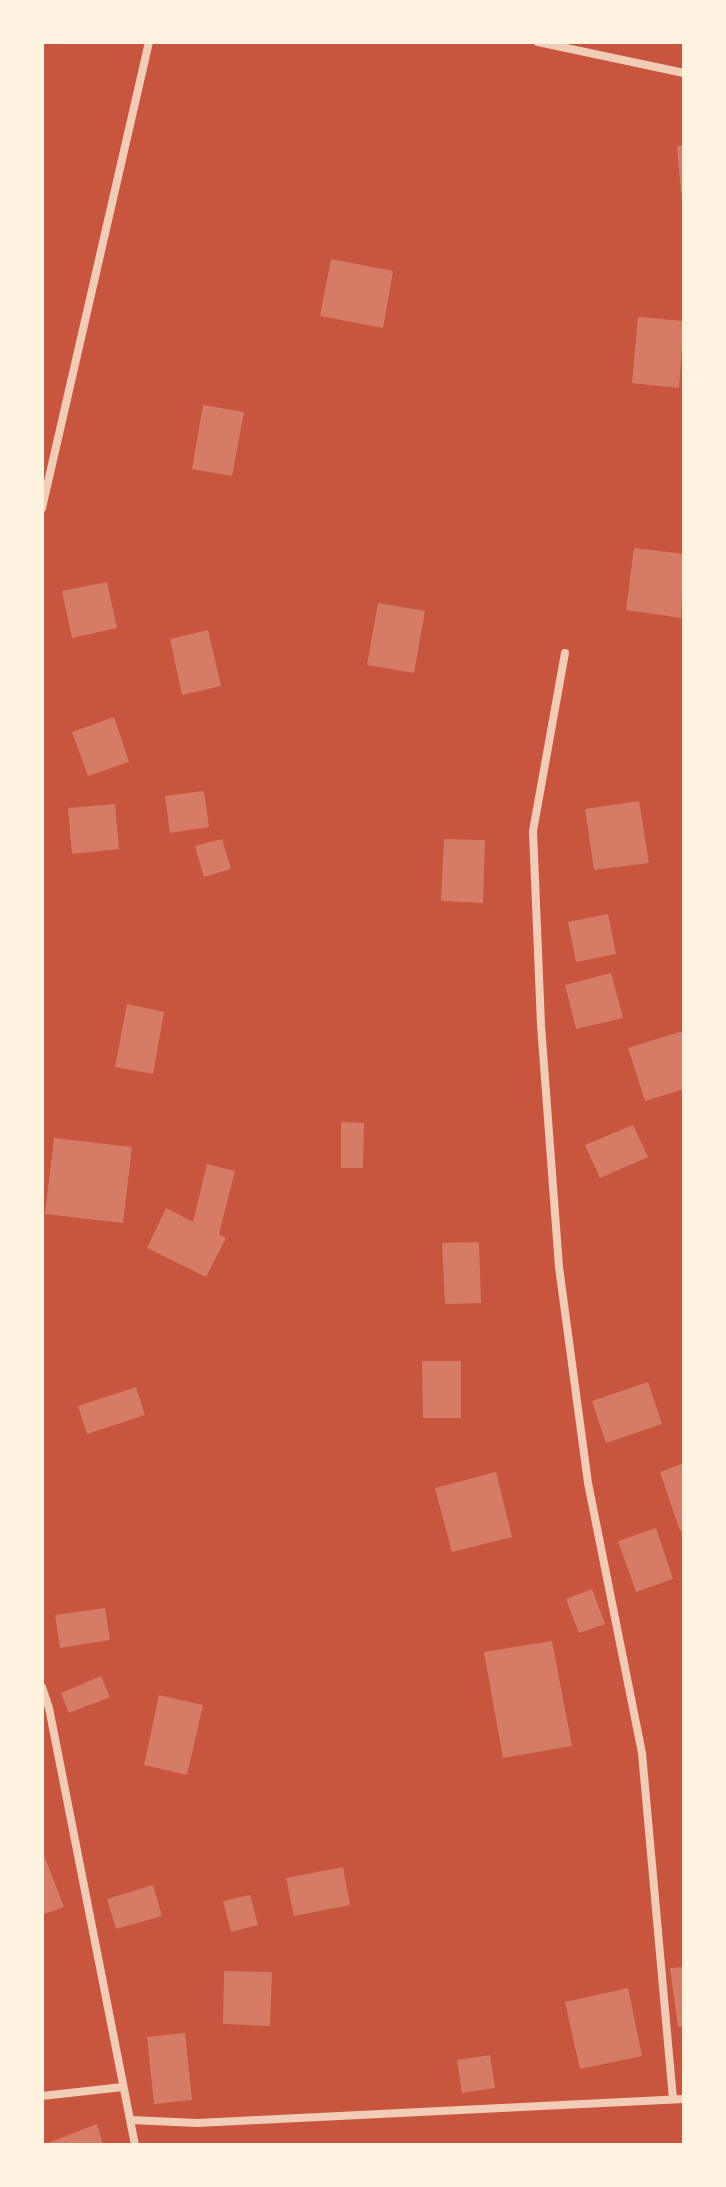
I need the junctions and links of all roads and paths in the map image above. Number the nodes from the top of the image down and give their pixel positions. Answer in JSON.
{"nodes":[{"id":1,"x":149,"y":42,"type":"edge"},
{"id":2,"x":538,"y":42,"type":"edge"},
{"id":3,"x":684,"y":73,"type":"edge"},
{"id":4,"x":42,"y":508,"type":"edge"},
{"id":5,"x":565,"y":653,"type":"dead end"},
{"id":6,"x":42,"y":1687,"type":"edge"},
{"id":7,"x":46,"y":1708,"type":"edge"},
{"id":8,"x":123,"y":2087,"type":"junction"},
{"id":9,"x":42,"y":2096,"type":"edge"},
{"id":10,"x":673,"y":2099,"type":"junction"},
{"id":11,"x":684,"y":2099,"type":"edge"},
{"id":12,"x":131,"y":2120,"type":"junction"},
{"id":13,"x":135,"y":2145,"type":"edge"}],
"edges":[{"from":1,"to":4,"type":"street"},
{"from":2,"to":3,"type":"street"},
{"from":5,"to":10,"type":"street"},
{"from":6,"to":7,"type":"street"},
{"from":7,"to":8,"type":"street"},
{"from":8,"to":9,"type":"street"},
{"from":8,"to":12,"type":"street"},
{"from":10,"to":11,"type":"street"},
{"from":10,"to":12,"type":"street"},
{"from":12,"to":13,"type":"street"}]}
